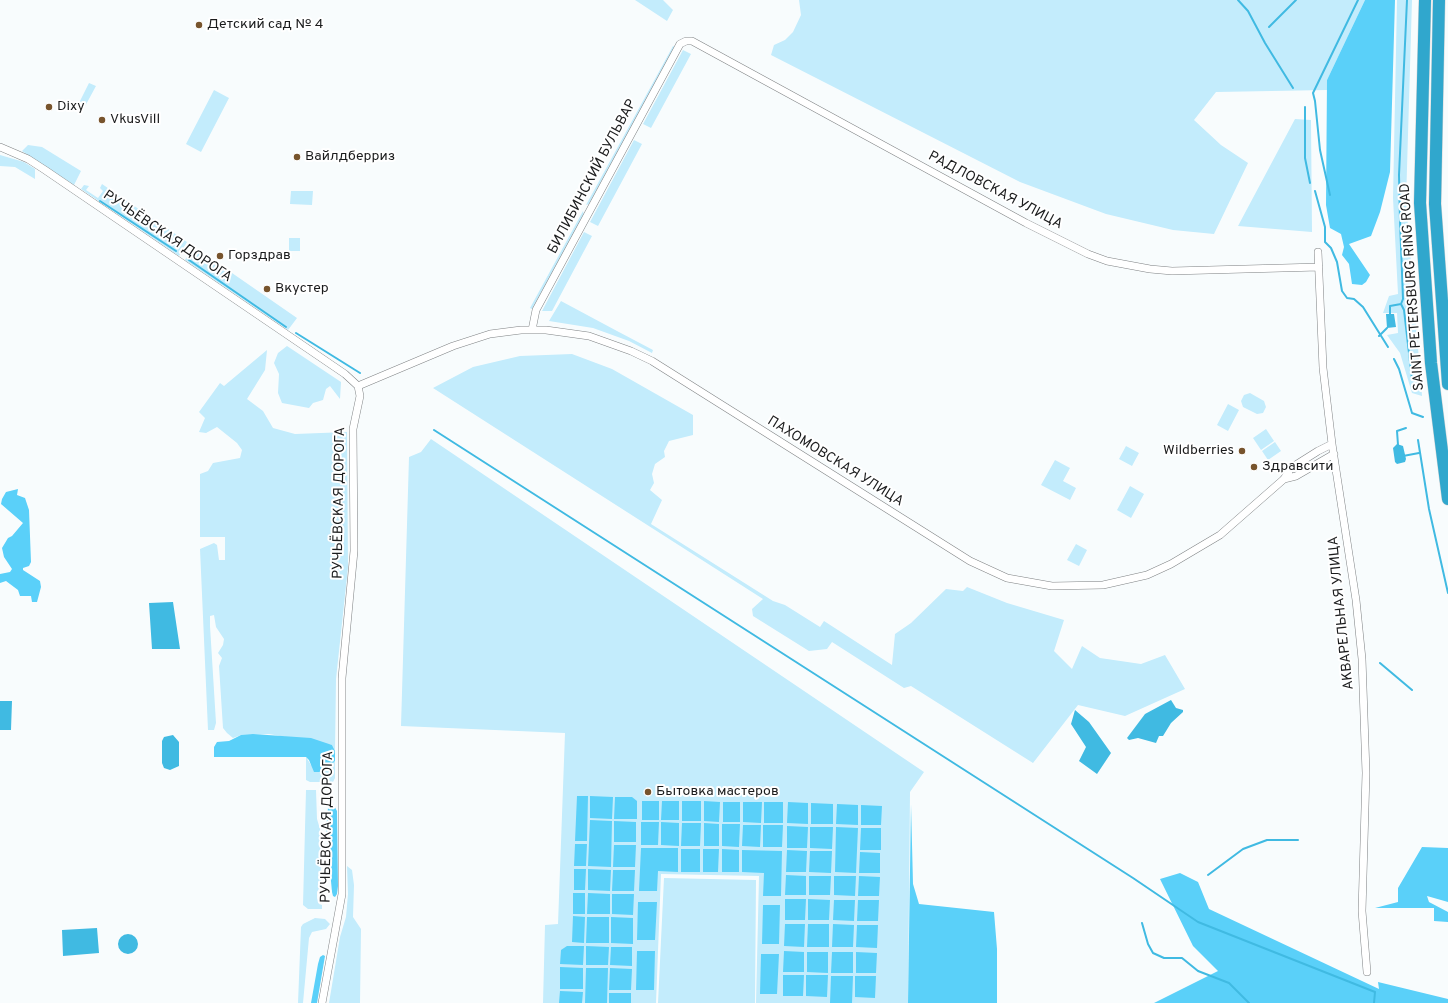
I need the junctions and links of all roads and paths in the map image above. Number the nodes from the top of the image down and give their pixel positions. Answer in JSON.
{"nodes":[{"id":1,"x":1425,"y":0,"type":"edge"},
{"id":2,"x":1439,"y":0,"type":"edge"},
{"id":3,"x":686,"y":40,"type":"joint"},
{"id":4,"x":0,"y":147,"type":"edge"},
{"id":5,"x":1318,"y":252,"type":"dead end"},
{"id":6,"x":1319,"y":266,"type":"junction"},
{"id":7,"x":532,"y":330,"type":"junction"},
{"id":8,"x":1448,"y":384,"type":"edge"},
{"id":9,"x":358,"y":386,"type":"junction"},
{"id":10,"x":1332,"y":444,"type":"junction"},
{"id":11,"x":1334,"y":454,"type":"junction"},
{"id":12,"x":1284,"y":479,"type":"junction"},
{"id":13,"x":1448,"y":499,"type":"edge"},
{"id":14,"x":1367,"y":972,"type":"dead end"},
{"id":15,"x":322,"y":1003,"type":"edge"}],
"edges":[{"from":1,"to":13,"type":"highway","name":"SAINT PETERSBURG RING ROAD"},
{"from":2,"to":8,"type":"highway","name":"SAINT PETERSBURG RING ROAD"},
{"from":3,"to":6,"type":"street","name":"РАДЛОВСКАЯ УЛИЦА"},
{"from":3,"to":7,"type":"street","name":"БИЛИБИНСКИЙ БУЛЬВАР"},
{"from":4,"to":9,"type":"street","name":"РУЧЬЁВСКАЯ ДОРОГА"},
{"from":5,"to":6,"type":"street","name":"АКВАРЕЛЬНАЯ УЛИЦА"},
{"from":6,"to":10,"type":"street","name":"АКВАРЕЛЬНАЯ УЛИЦА"},
{"from":7,"to":9,"type":"street","name":"ПАХОМОВСКАЯ УЛИЦА"},
{"from":7,"to":12,"type":"street","name":"ПАХОМОВСКАЯ УЛИЦА"},
{"from":9,"to":15,"type":"street","name":"РУЧЬЁВСКАЯ ДОРОГА"},
{"from":10,"to":11,"type":"street","name":"АКВАРЕЛЬНАЯ УЛИЦА"},
{"from":10,"to":12,"type":"street","name":"ПАХОМОВСКАЯ УЛИЦА"},
{"from":11,"to":12,"type":"street","name":"ПАХОМОВСКАЯ УЛИЦА"},
{"from":11,"to":14,"type":"street","name":"АКВАРЕЛЬНАЯ УЛИЦА"}]}
